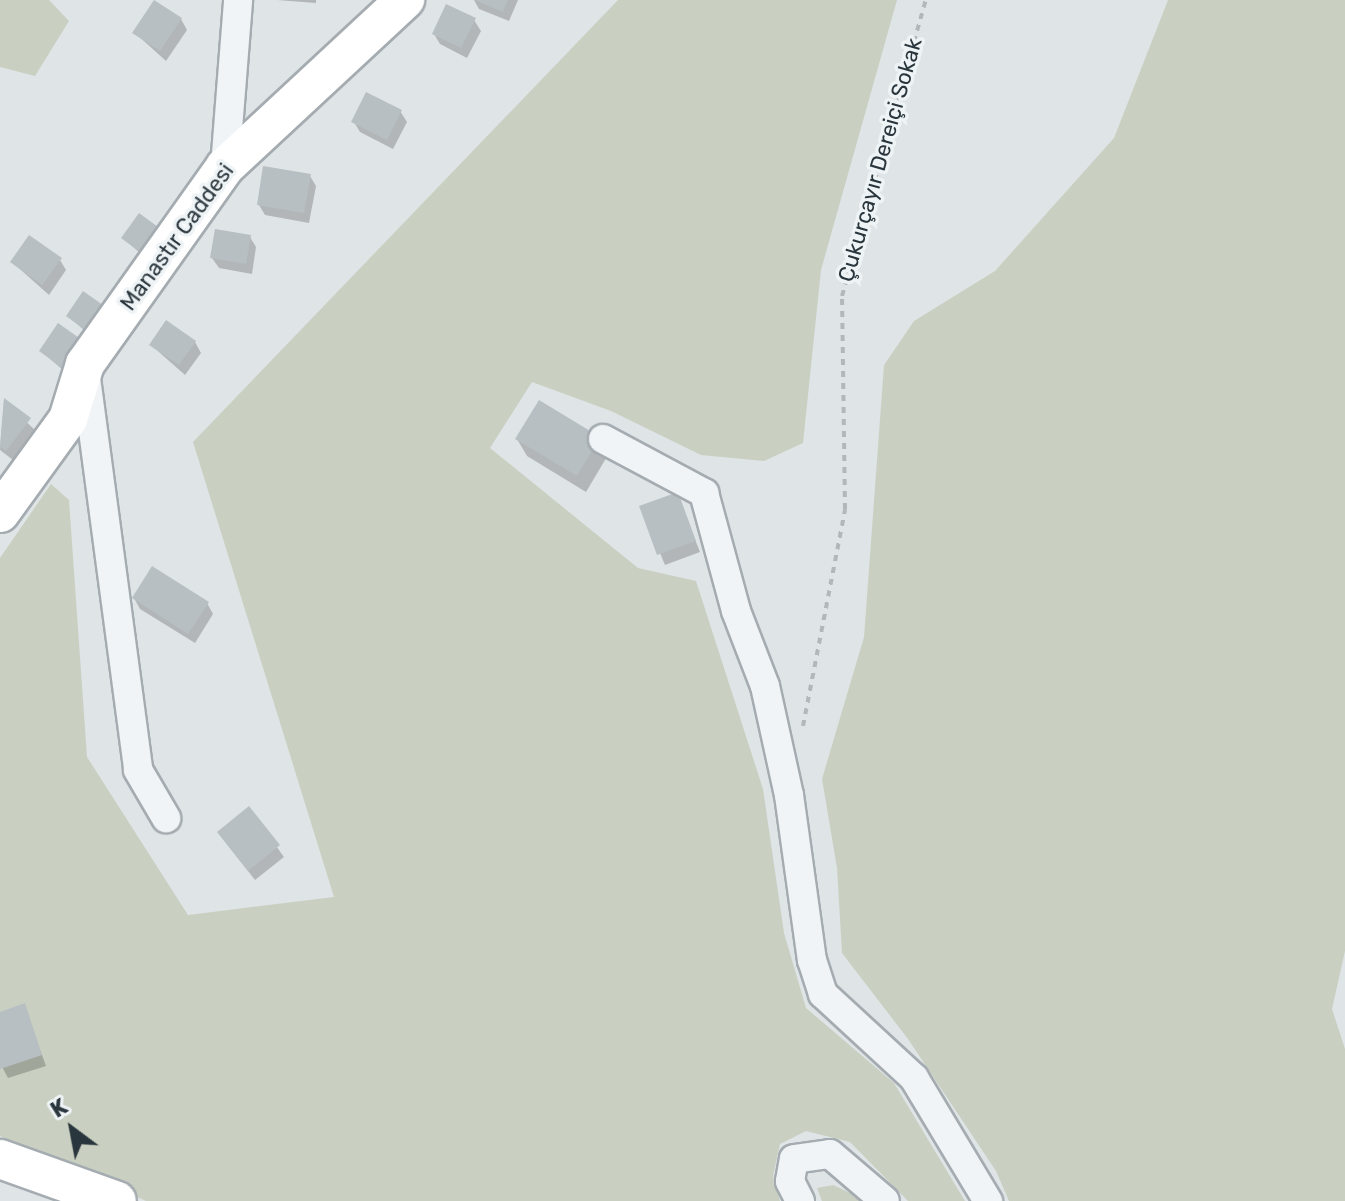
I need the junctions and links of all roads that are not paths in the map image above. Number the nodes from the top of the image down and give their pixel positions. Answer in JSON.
{"nodes":[{"id":1,"x":238,"y":0,"type":"edge"},
{"id":2,"x":405,"y":0,"type":"edge"},
{"id":3,"x":225,"y":167,"type":"junction"},
{"id":4,"x":85,"y":364,"type":"junction"},
{"id":5,"x":603,"y":439,"type":"dead end"},
{"id":6,"x":0,"y":513,"type":"edge"},
{"id":7,"x":166,"y":818,"type":"dead end"},
{"id":8,"x":0,"y":1159,"type":"edge"},
{"id":9,"x":117,"y":1201,"type":"edge"},
{"id":10,"x":800,"y":1201,"type":"edge"},
{"id":11,"x":885,"y":1201,"type":"edge"},
{"id":12,"x":988,"y":1201,"type":"edge"}],
"edges":[{"from":1,"to":3,"type":"street"},
{"from":2,"to":3,"type":"street","name":"Manastır Caddesi"},
{"from":3,"to":4,"type":"street","name":"Manastır Caddesi"},
{"from":4,"to":6,"type":"street","name":"Manastır Caddesi"},
{"from":4,"to":7,"type":"street"},
{"from":5,"to":12,"type":"street"},
{"from":8,"to":9,"type":"street"},
{"from":10,"to":11,"type":"street"}]}
